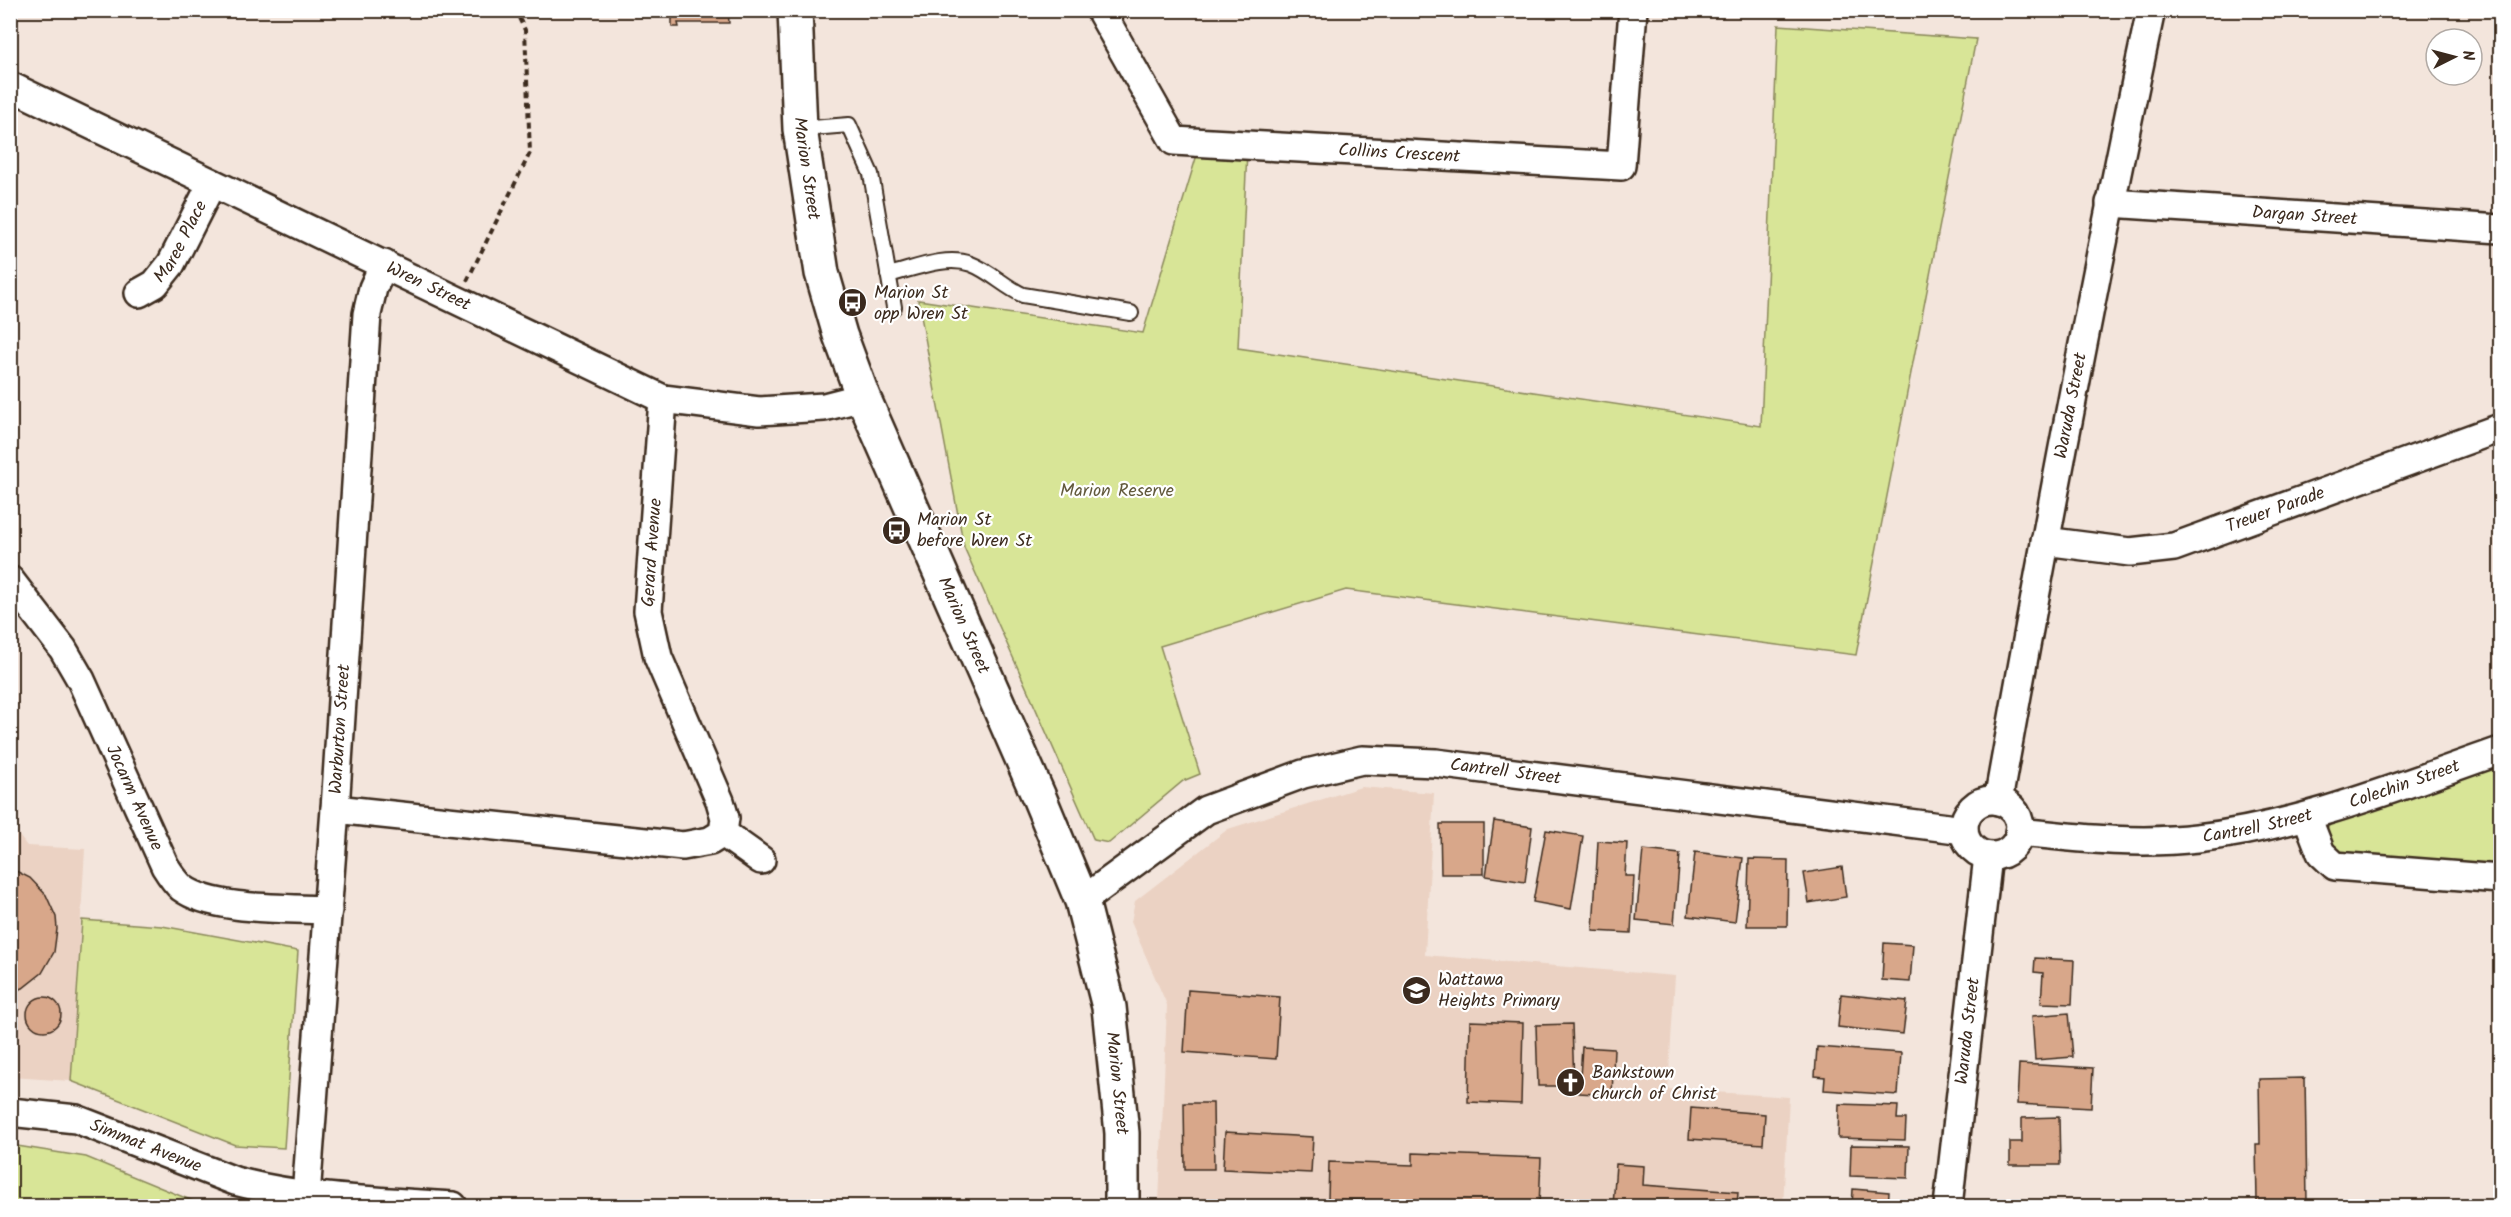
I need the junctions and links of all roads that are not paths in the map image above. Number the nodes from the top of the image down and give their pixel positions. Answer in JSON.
{"nodes":[{"id":1,"x":795,"y":10,"type":"edge"},
{"id":2,"x":1100,"y":10,"type":"edge"},
{"id":3,"x":1633,"y":10,"type":"edge"},
{"id":4,"x":2151,"y":10,"type":"edge"},
{"id":5,"x":10,"y":86,"type":"edge"},
{"id":6,"x":800,"y":129,"type":"junction"},
{"id":7,"x":212,"y":183,"type":"junction"},
{"id":8,"x":2110,"y":203,"type":"junction"},
{"id":9,"x":2500,"y":229,"type":"edge"},
{"id":10,"x":384,"y":264,"type":"junction"},
{"id":11,"x":888,"y":275,"type":"junction"},
{"id":12,"x":139,"y":293,"type":"dead end"},
{"id":13,"x":894,"y":307,"type":"dead end"},
{"id":14,"x":1131,"y":313,"type":"dead end"},
{"id":15,"x":863,"y":397,"type":"junction"},
{"id":16,"x":663,"y":399,"type":"junction"},
{"id":17,"x":2500,"y":428,"type":"edge"},
{"id":18,"x":2045,"y":541,"type":"junction"},
{"id":19,"x":10,"y":580,"type":"edge"},
{"id":20,"x":2500,"y":751,"type":"edge"},
{"id":21,"x":1998,"y":801,"type":"junction"},
{"id":22,"x":335,"y":809,"type":"junction"},
{"id":23,"x":2307,"y":817,"type":"junction"},
{"id":24,"x":1964,"y":830,"type":"junction"},
{"id":25,"x":2019,"y":832,"type":"junction"},
{"id":26,"x":723,"y":833,"type":"junction"},
{"id":27,"x":1988,"y":856,"type":"junction"},
{"id":28,"x":761,"y":860,"type":"dead end"},
{"id":29,"x":2500,"y":879,"type":"edge"},
{"id":30,"x":1082,"y":901,"type":"junction"},
{"id":31,"x":328,"y":910,"type":"junction"},
{"id":32,"x":10,"y":1112,"type":"edge"},
{"id":33,"x":306,"y":1196,"type":"junction"},
{"id":34,"x":453,"y":1206,"type":"edge"},
{"id":35,"x":1122,"y":1206,"type":"edge"},
{"id":36,"x":1948,"y":1206,"type":"edge"}],
"edges":[{"from":1,"to":6,"type":"main road","name":"Marion Street"},
{"from":2,"to":3,"type":"street","name":"Collins Crescent"},
{"from":4,"to":8,"type":"street","name":"Waruda Street"},
{"from":5,"to":7,"type":"street","name":"Wren Street"},
{"from":6,"to":11,"type":"lane"},
{"from":6,"to":15,"type":"main road","name":"Marion Street"},
{"from":7,"to":10,"type":"street","name":"Wren Street"},
{"from":7,"to":12,"type":"street","name":"Maree Place"},
{"from":8,"to":9,"type":"street","name":"Dargan Street"},
{"from":8,"to":18,"type":"street","name":"Waruda Street"},
{"from":10,"to":16,"type":"street","name":"Wren Street"},
{"from":10,"to":22,"type":"street","name":"Warburton Street"},
{"from":11,"to":13,"type":"lane"},
{"from":11,"to":14,"type":"lane"},
{"from":15,"to":16,"type":"street","name":"Wren Street"},
{"from":15,"to":30,"type":"main road","name":"Marion Street"},
{"from":16,"to":26,"type":"street","name":"Gerard Avenue"},
{"from":17,"to":18,"type":"street","name":"Treuer Parade"},
{"from":18,"to":21,"type":"street","name":"Waruda Street"},
{"from":19,"to":31,"type":"street","name":"Jocarm Avenue"},
{"from":20,"to":23,"type":"street","name":"Colechin Street"},
{"from":21,"to":24,"type":"street"},
{"from":21,"to":25,"type":"street"},
{"from":22,"to":26,"type":"street"},
{"from":22,"to":31,"type":"street","name":"Warburton Street"},
{"from":23,"to":25,"type":"street","name":"Cantrell Street"},
{"from":23,"to":29,"type":"street","name":"Cantrell Street"},
{"from":24,"to":27,"type":"street"},
{"from":24,"to":30,"type":"street","name":"Cantrell Street"},
{"from":25,"to":27,"type":"street"},
{"from":26,"to":28,"type":"street"},
{"from":27,"to":36,"type":"street","name":"Waruda Street"},
{"from":30,"to":35,"type":"main road","name":"Marion Street"},
{"from":31,"to":33,"type":"street","name":"Warburton Street"},
{"from":32,"to":33,"type":"street","name":"Simmat Avenue"},
{"from":33,"to":34,"type":"street","name":"Simmat Avenue"}]}
